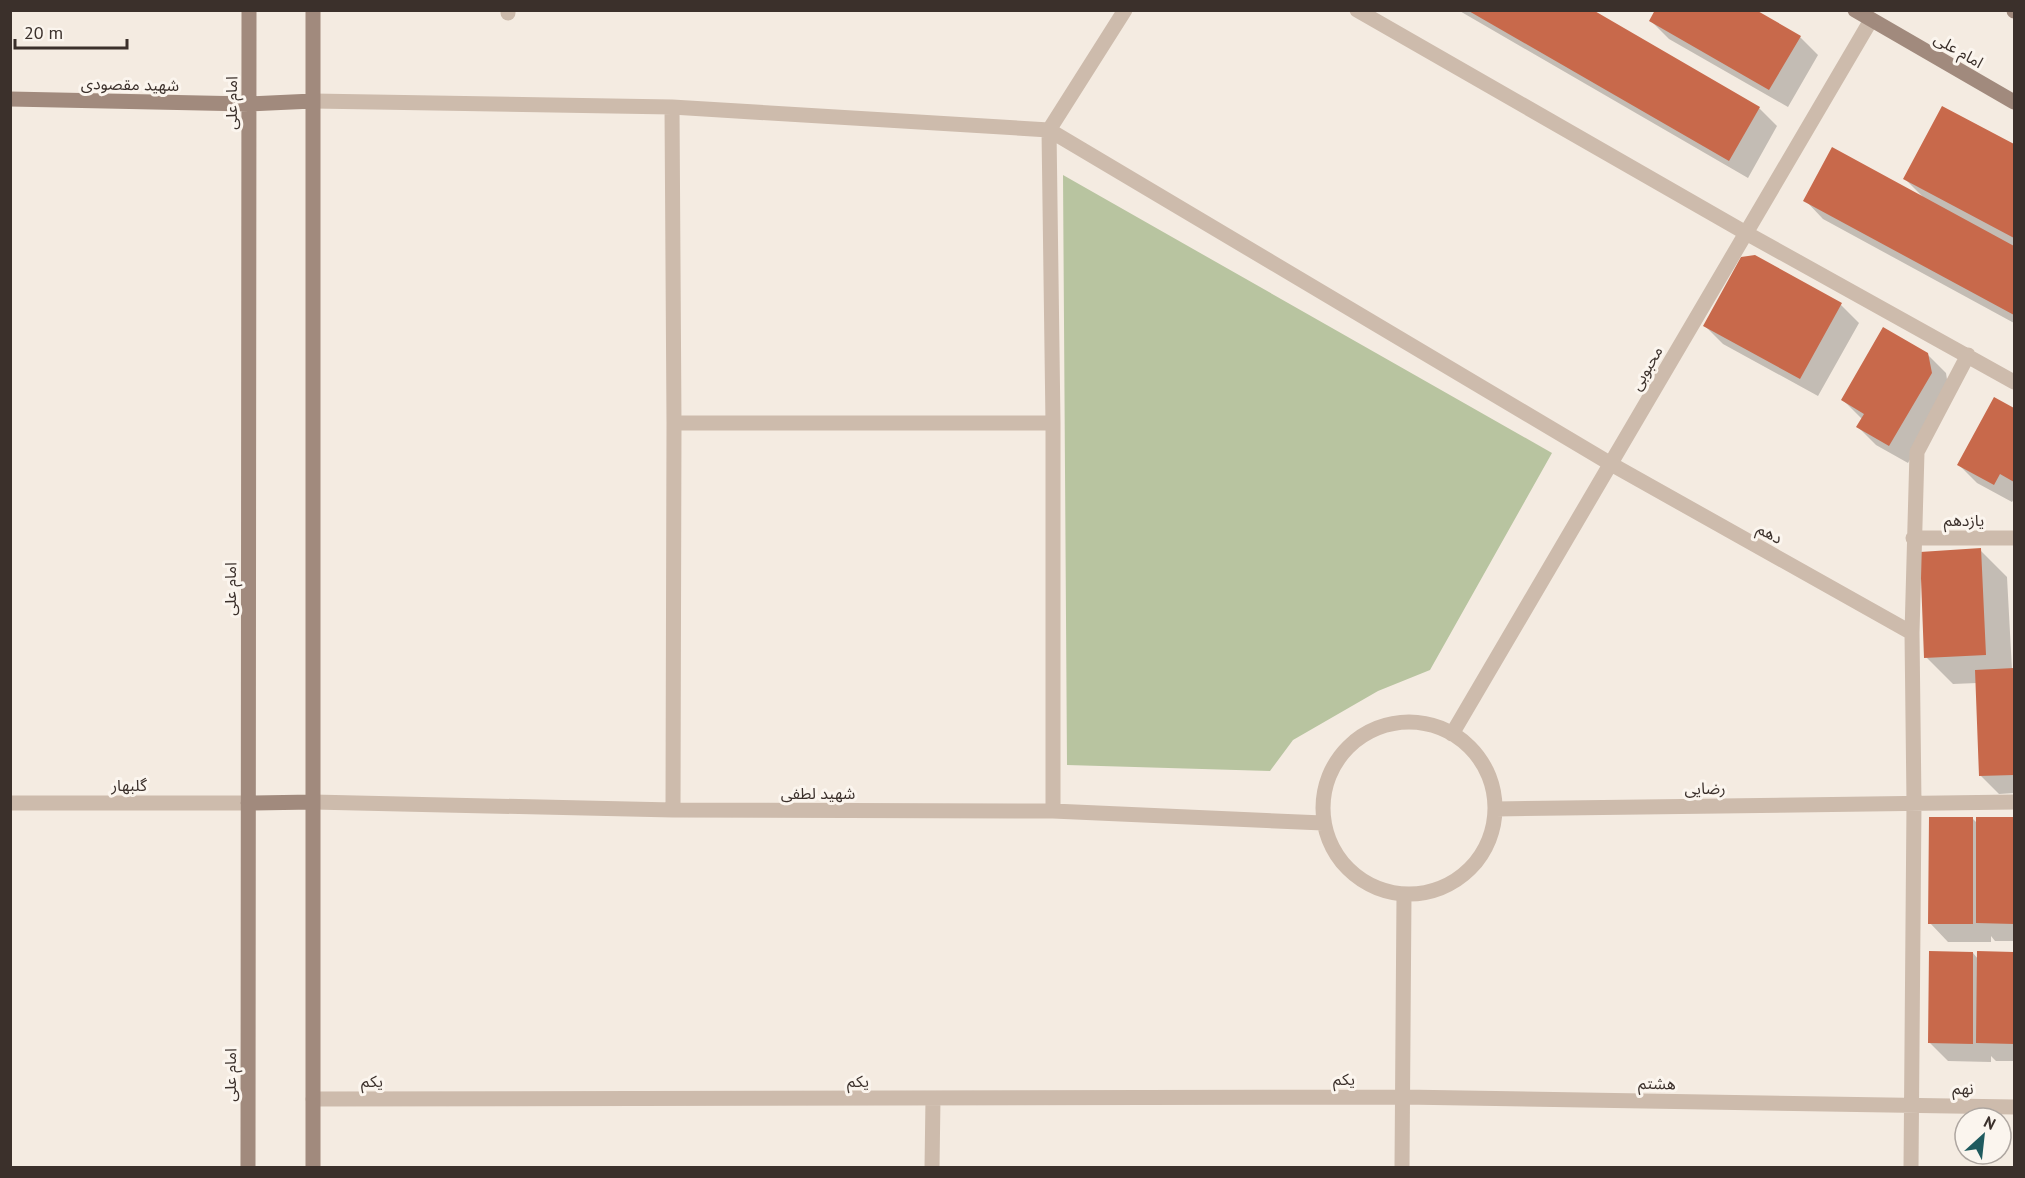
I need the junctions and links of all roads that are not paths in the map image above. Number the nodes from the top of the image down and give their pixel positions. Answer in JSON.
{"nodes":[{"id":1,"x":249,"y":10,"type":"edge"},
{"id":2,"x":313,"y":10,"type":"edge"},
{"id":3,"x":1125,"y":10,"type":"edge"},
{"id":4,"x":1357,"y":10,"type":"edge"},
{"id":5,"x":1855,"y":10,"type":"edge"},
{"id":6,"x":1874,"y":15,"type":"edge"},
{"id":7,"x":10,"y":99,"type":"edge"},
{"id":8,"x":312,"y":101,"type":"junction"},
{"id":9,"x":2014,"y":102,"type":"edge"},
{"id":10,"x":249,"y":104,"type":"junction"},
{"id":11,"x":672,"y":106,"type":"junction"},
{"id":12,"x":1049,"y":130,"type":"junction"},
{"id":13,"x":1746,"y":233,"type":"junction"},
{"id":14,"x":1968,"y":355,"type":"junction"},
{"id":15,"x":2014,"y":382,"type":"edge"},
{"id":16,"x":674,"y":423,"type":"junction"},
{"id":17,"x":1053,"y":423,"type":"junction"},
{"id":18,"x":1611,"y":464,"type":"junction"},
{"id":19,"x":1913,"y":538,"type":"junction"},
{"id":20,"x":2014,"y":538,"type":"edge"},
{"id":21,"x":1912,"y":633,"type":"junction"},
{"id":22,"x":1452,"y":734,"type":"junction"},
{"id":23,"x":313,"y":802,"type":"junction"},
{"id":24,"x":2014,"y":802,"type":"edge"},
{"id":25,"x":10,"y":803,"type":"edge"},
{"id":26,"x":1914,"y":803,"type":"junction"},
{"id":27,"x":248,"y":804,"type":"junction"},
{"id":28,"x":1496,"y":808,"type":"junction"},
{"id":29,"x":673,"y":810,"type":"junction"},
{"id":30,"x":1053,"y":811,"type":"junction"},
{"id":31,"x":1323,"y":823,"type":"junction"},
{"id":32,"x":1404,"y":895,"type":"junction"},
{"id":33,"x":1403,"y":1097,"type":"junction"},
{"id":34,"x":933,"y":1098,"type":"junction"},
{"id":35,"x":313,"y":1099,"type":"junction"},
{"id":36,"x":1911,"y":1105,"type":"junction"},
{"id":37,"x":2014,"y":1107,"type":"edge"},
{"id":38,"x":248,"y":1167,"type":"edge"},
{"id":39,"x":313,"y":1167,"type":"edge"},
{"id":40,"x":932,"y":1167,"type":"edge"},
{"id":41,"x":1402,"y":1167,"type":"edge"},
{"id":42,"x":1911,"y":1167,"type":"edge"}],
"edges":[{"from":1,"to":10,"type":"street","name":"امام علی"},
{"from":2,"to":8,"type":"street"},
{"from":3,"to":12,"type":"street"},
{"from":4,"to":13,"type":"street"},
{"from":5,"to":6,"type":"street","name":"امام علی"},
{"from":6,"to":9,"type":"street","name":"امام علی"},
{"from":6,"to":13,"type":"street","name":"محبوبی"},
{"from":7,"to":10,"type":"street","name":"شهید مقصودی"},
{"from":8,"to":10,"type":"street","name":"شهید مقصودی"},
{"from":8,"to":11,"type":"street"},
{"from":8,"to":23,"type":"street"},
{"from":10,"to":27,"type":"street","name":"امام علی"},
{"from":11,"to":12,"type":"street"},
{"from":11,"to":16,"type":"street"},
{"from":12,"to":17,"type":"street"},
{"from":12,"to":18,"type":"street","name":"دهم"},
{"from":13,"to":14,"type":"street"},
{"from":13,"to":18,"type":"street","name":"محبوبی"},
{"from":14,"to":15,"type":"street"},
{"from":14,"to":19,"type":"street"},
{"from":16,"to":17,"type":"street"},
{"from":16,"to":29,"type":"street"},
{"from":17,"to":30,"type":"street"},
{"from":18,"to":21,"type":"street","name":"دهم"},
{"from":18,"to":22,"type":"street","name":"محبوبی"},
{"from":19,"to":20,"type":"street","name":"یازدهم"},
{"from":19,"to":21,"type":"street"},
{"from":21,"to":26,"type":"street"},
{"from":22,"to":28,"type":"street"},
{"from":22,"to":31,"type":"street"},
{"from":23,"to":27,"type":"street"},
{"from":23,"to":29,"type":"street","name":"شهید لطفی"},
{"from":23,"to":35,"type":"street"},
{"from":24,"to":26,"type":"street","name":"رضایی"},
{"from":25,"to":27,"type":"street","name":"گلبهار"},
{"from":26,"to":28,"type":"street","name":"رضایی"},
{"from":26,"to":36,"type":"street"},
{"from":27,"to":38,"type":"street","name":"امام علی"},
{"from":28,"to":32,"type":"street"},
{"from":29,"to":30,"type":"street","name":"شهید لطفی"},
{"from":30,"to":31,"type":"street","name":"شهید لطفی"},
{"from":31,"to":32,"type":"street"},
{"from":32,"to":33,"type":"street"},
{"from":33,"to":34,"type":"street","name":"یکم"},
{"from":33,"to":36,"type":"street","name":"هشتم"},
{"from":33,"to":41,"type":"street"},
{"from":34,"to":35,"type":"street","name":"یکم"},
{"from":34,"to":40,"type":"street"},
{"from":35,"to":39,"type":"street"},
{"from":36,"to":37,"type":"street","name":"نهم"},
{"from":36,"to":42,"type":"street"}]}
